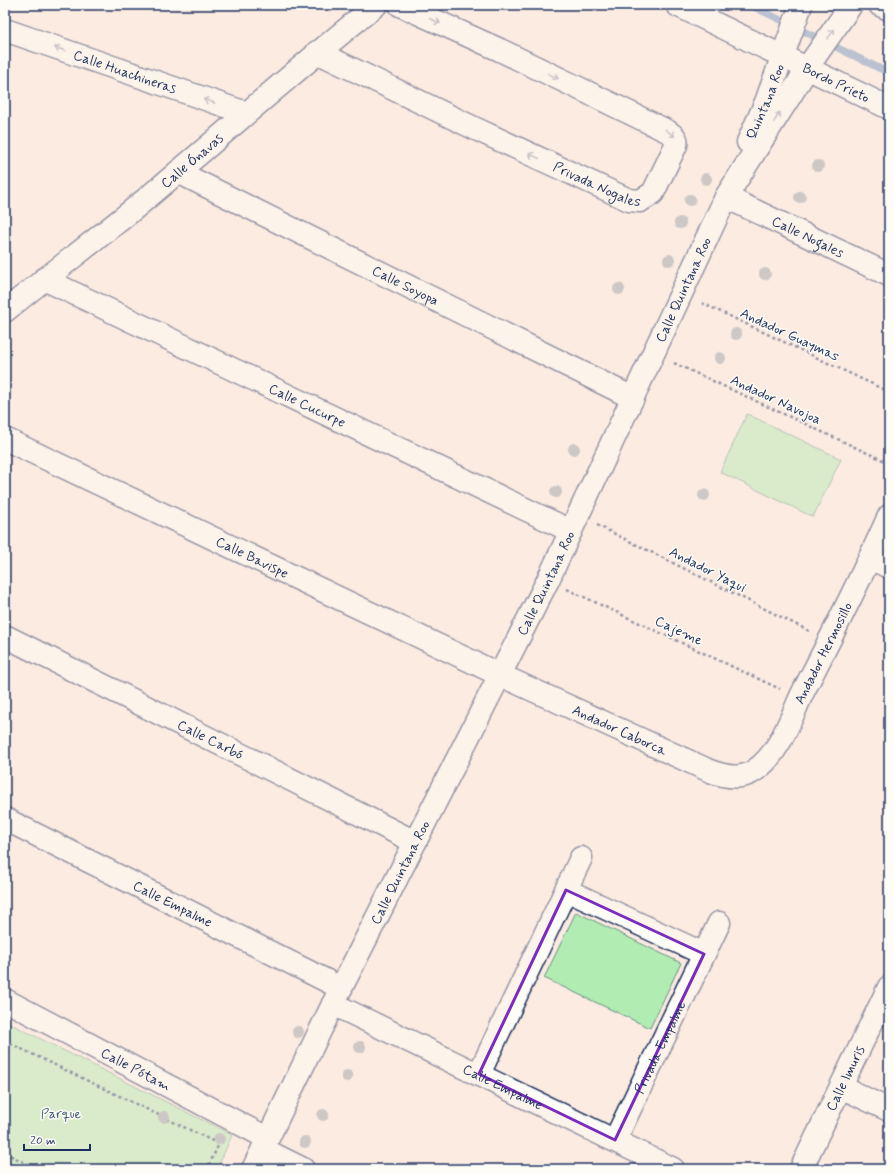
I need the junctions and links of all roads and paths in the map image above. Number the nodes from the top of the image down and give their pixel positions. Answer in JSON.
{"nodes":[{"id":1,"x":376,"y":5,"type":"edge"},
{"id":2,"x":400,"y":5,"type":"edge"},
{"id":3,"x":677,"y":5,"type":"edge"},
{"id":4,"x":801,"y":5,"type":"edge"},
{"id":5,"x":880,"y":5,"type":"edge"},
{"id":6,"x":849,"y":7,"type":"edge"},
{"id":7,"x":889,"y":9,"type":"edge"},
{"id":8,"x":5,"y":30,"type":"edge"},
{"id":9,"x":785,"y":49,"type":"junction"},
{"id":10,"x":317,"y":52,"type":"junction"},
{"id":11,"x":811,"y":63,"type":"junction"},
{"id":12,"x":889,"y":108,"type":"edge"},
{"id":13,"x":246,"y":113,"type":"junction"},
{"id":14,"x":178,"y":172,"type":"junction"},
{"id":15,"x":726,"y":197,"type":"junction"},
{"id":16,"x":889,"y":275,"type":"edge"},
{"id":17,"x":44,"y":279,"type":"junction"},
{"id":18,"x":682,"y":293,"type":"junction"},
{"id":19,"x":5,"y":311,"type":"edge"},
{"id":20,"x":654,"y":353,"type":"junction"},
{"id":21,"x":889,"y":392,"type":"edge"},
{"id":22,"x":633,"y":398,"type":"junction"},
{"id":23,"x":5,"y":439,"type":"edge"},
{"id":24,"x":889,"y":464,"type":"edge"},
{"id":25,"x":889,"y":516,"type":"edge"},
{"id":26,"x":574,"y":523,"type":"junction"},
{"id":27,"x":880,"y":562,"type":"edge"},
{"id":28,"x":548,"y":580,"type":"junction"},
{"id":29,"x":5,"y":636,"type":"edge"},
{"id":30,"x":830,"y":641,"type":"junction"},
{"id":31,"x":500,"y":675,"type":"junction"},
{"id":32,"x":800,"y":698,"type":"junction"},
{"id":33,"x":742,"y":776,"type":"joint"},
{"id":34,"x":5,"y":819,"type":"edge"},
{"id":35,"x":415,"y":842,"type":"junction"},
{"id":36,"x":581,"y":858,"type":"dead end"},
{"id":37,"x":566,"y":890,"type":"junction"},
{"id":38,"x":719,"y":923,"type":"dead end"},
{"id":39,"x":704,"y":954,"type":"junction"},
{"id":40,"x":889,"y":987,"type":"edge"},
{"id":41,"x":337,"y":996,"type":"junction"},
{"id":42,"x":5,"y":1000,"type":"edge"},
{"id":43,"x":5,"y":1041,"type":"edge"},
{"id":44,"x":479,"y":1074,"type":"junction"},
{"id":45,"x":842,"y":1087,"type":"junction"},
{"id":46,"x":889,"y":1110,"type":"edge"},
{"id":47,"x":615,"y":1140,"type":"junction"},
{"id":48,"x":265,"y":1144,"type":"junction"},
{"id":49,"x":5,"y":1153,"type":"edge"},
{"id":50,"x":38,"y":1169,"type":"edge"},
{"id":51,"x":207,"y":1169,"type":"edge"},
{"id":52,"x":253,"y":1169,"type":"edge"},
{"id":53,"x":303,"y":1169,"type":"edge"},
{"id":54,"x":673,"y":1169,"type":"edge"},
{"id":55,"x":800,"y":1169,"type":"edge"}],
"edges":[{"from":1,"to":10,"type":"street","name":"Calle Ónavas"},
{"from":2,"to":10,"type":"street","name":"Privada Nogales","one_way":true},
{"from":3,"to":9,"type":"street","name":"Bordo Prieto"},
{"from":4,"to":9,"type":"street","name":"Quintana Roo"},
{"from":5,"to":7,"type":"street"},
{"from":11,"to":6,"type":"street","name":"Calle Quintana Roo","one_way":true},
{"from":13,"to":8,"type":"street","name":"Calle Huachineras","one_way":true},
{"from":9,"to":11,"type":"street","name":"Bordo Prieto"},
{"from":9,"to":15,"type":"street","name":"Quintana Roo"},
{"from":10,"to":13,"type":"street","name":"Calle Ónavas"},
{"from":11,"to":12,"type":"street","name":"Bordo Prieto"},
{"from":15,"to":11,"type":"street","name":"Calle Quintana Roo","one_way":true},
{"from":13,"to":14,"type":"street","name":"Calle Ónavas"},
{"from":14,"to":17,"type":"street","name":"Calle Ónavas"},
{"from":14,"to":22,"type":"street","name":"Calle Soyopa"},
{"from":15,"to":16,"type":"street","name":"Calle Nogales"},
{"from":15,"to":18,"type":"street","name":"Calle Quintana Roo"},
{"from":17,"to":19,"type":"street","name":"Calle Ónavas"},
{"from":17,"to":26,"type":"street","name":"Calle Cucurpe"},
{"from":18,"to":20,"type":"street","name":"Calle Quintana Roo"},
{"from":18,"to":21,"type":"path","name":"Andador Guaymas"},
{"from":20,"to":22,"type":"street","name":"Calle Quintana Roo"},
{"from":20,"to":24,"type":"path","name":"Andador Navojoa"},
{"from":22,"to":26,"type":"street","name":"Calle Quintana Roo"},
{"from":23,"to":31,"type":"street","name":"Calle Bavispe"},
{"from":25,"to":27,"type":"street","name":"Andador Hermosillo"},
{"from":26,"to":28,"type":"street","name":"Calle Quintana Roo"},
{"from":26,"to":30,"type":"path","name":"Andador Yaqui"},
{"from":27,"to":30,"type":"street","name":"Andador Hermosillo"},
{"from":28,"to":31,"type":"street","name":"Calle Quintana Roo"},
{"from":28,"to":32,"type":"path","name":"Cajeme"},
{"from":29,"to":35,"type":"street","name":"Calle Carbó"},
{"from":30,"to":32,"type":"street","name":"Andador Hermosillo"},
{"from":31,"to":33,"type":"street","name":"Andador Caborca"},
{"from":31,"to":35,"type":"street","name":"Calle Quintana Roo"},
{"from":32,"to":33,"type":"street","name":"Andador Hermosillo"},
{"from":34,"to":41,"type":"street","name":"Calle Empalme"},
{"from":35,"to":41,"type":"street","name":"Calle Quintana Roo"},
{"from":36,"to":37,"type":"street"},
{"from":37,"to":39,"type":"street"},
{"from":37,"to":44,"type":"street"},
{"from":38,"to":39,"type":"street","name":"Privada Empalme"},
{"from":39,"to":47,"type":"street","name":"Privada Empalme"},
{"from":40,"to":45,"type":"street","name":"Calle Imuris"},
{"from":41,"to":44,"type":"street","name":"Calle Empalme"},
{"from":41,"to":48,"type":"street","name":"Calle Quintana Roo"},
{"from":42,"to":48,"type":"street","name":"Calle Pótam"},
{"from":43,"to":51,"type":"path"},
{"from":44,"to":47,"type":"street","name":"Calle Empalme"},
{"from":45,"to":46,"type":"street"},
{"from":45,"to":55,"type":"street","name":"Calle Imuris"},
{"from":47,"to":54,"type":"street","name":"Calle Empalme"},
{"from":48,"to":52,"type":"street","name":"Calle Quintana Roo"},
{"from":48,"to":53,"type":"street","name":"Calle Pótam"},
{"from":49,"to":50,"type":"path"}]}
